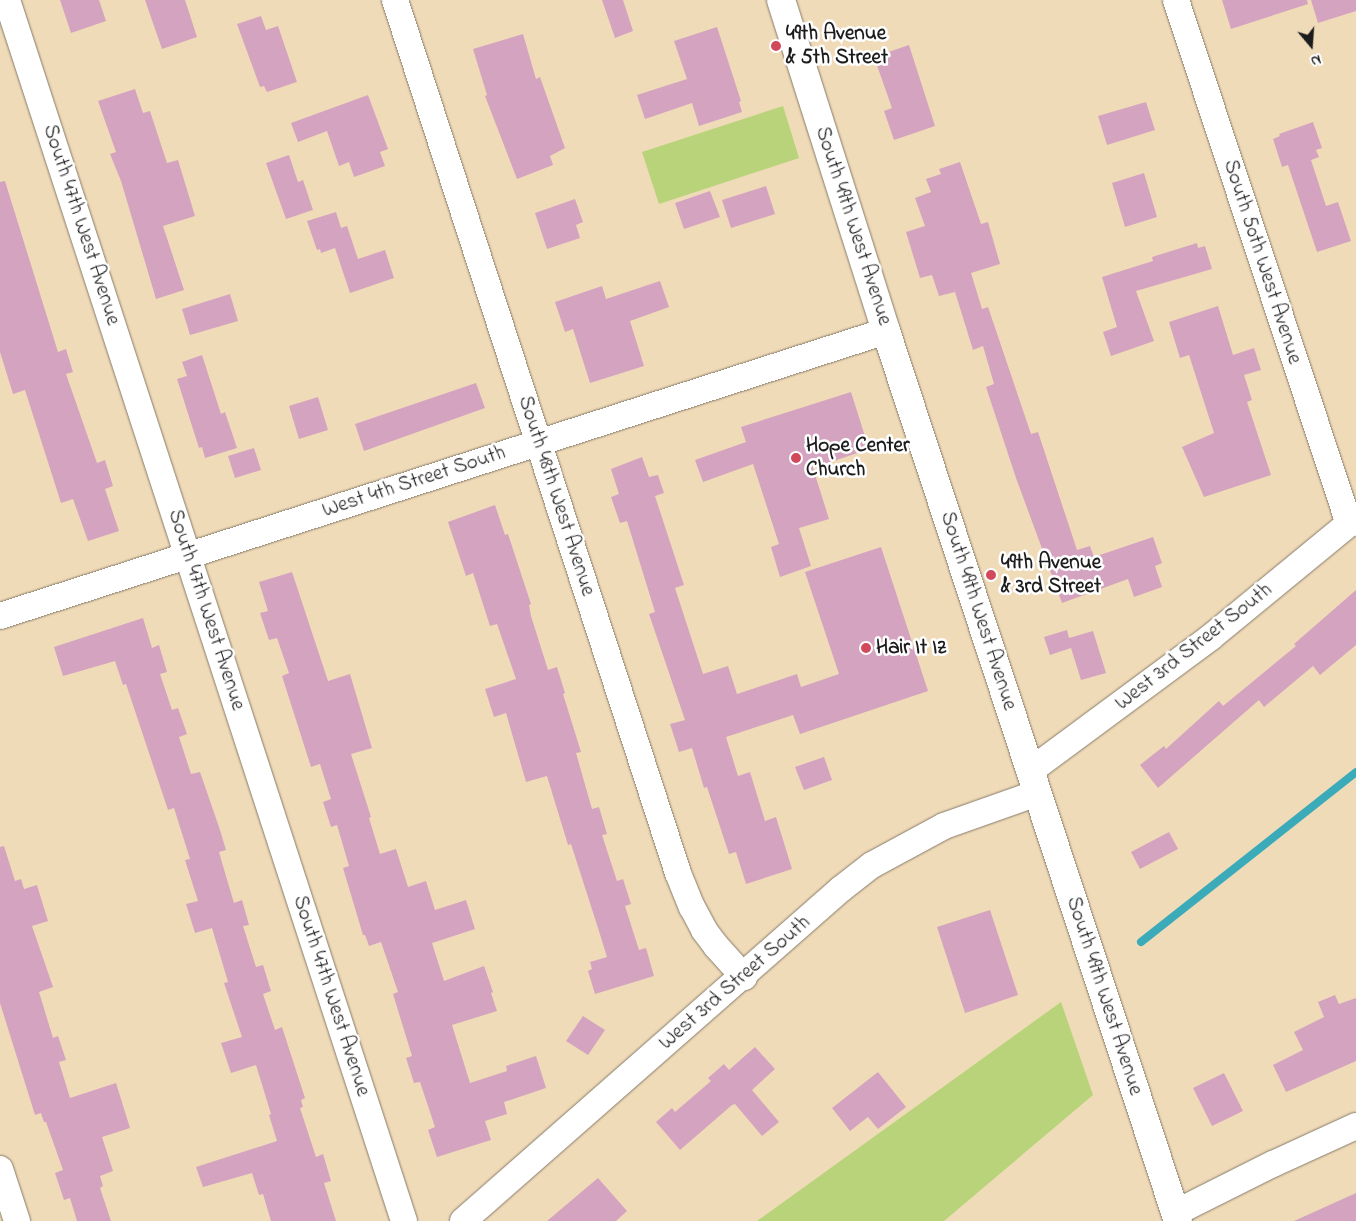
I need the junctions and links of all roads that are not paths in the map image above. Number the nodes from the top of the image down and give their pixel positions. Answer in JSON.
{"nodes":[{"id":1,"x":7,"y":0,"type":"edge"},
{"id":2,"x":395,"y":0,"type":"edge"},
{"id":3,"x":781,"y":0,"type":"edge"},
{"id":4,"x":1176,"y":0,"type":"edge"},
{"id":5,"x":886,"y":331,"type":"junction"},
{"id":6,"x":538,"y":442,"type":"junction"},
{"id":7,"x":1352,"y":521,"type":"edge"},
{"id":8,"x":188,"y":556,"type":"junction"},
{"id":9,"x":0,"y":616,"type":"edge"},
{"id":10,"x":1034,"y":782,"type":"junction"},
{"id":11,"x":744,"y":977,"type":"junction"},
{"id":12,"x":1356,"y":1126,"type":"edge"},
{"id":13,"x":0,"y":1169,"type":"edge"},
{"id":14,"x":1177,"y":1217,"type":"edge"},
{"id":15,"x":17,"y":1221,"type":"edge"},
{"id":16,"x":404,"y":1221,"type":"edge"},
{"id":17,"x":463,"y":1221,"type":"edge"}],
"edges":[{"from":1,"to":8,"type":"street","name":"South 47th West Avenue"},
{"from":2,"to":6,"type":"street","name":"South 48th West Avenue"},
{"from":3,"to":5,"type":"street","name":"South 49th West Avenue"},
{"from":4,"to":7,"type":"street","name":"South 50th West Avenue"},
{"from":5,"to":6,"type":"street","name":"West 4th Street South"},
{"from":5,"to":10,"type":"street","name":"South 49th West Avenue"},
{"from":6,"to":8,"type":"street","name":"West 4th Street South"},
{"from":6,"to":11,"type":"street","name":"South 48th West Avenue"},
{"from":7,"to":10,"type":"street","name":"West 3rd Street South"},
{"from":8,"to":9,"type":"street","name":"West 4th Street South"},
{"from":8,"to":16,"type":"street","name":"South 47th West Avenue"},
{"from":10,"to":11,"type":"street","name":"West 3rd Street South"},
{"from":10,"to":14,"type":"street","name":"South 49th West Avenue"},
{"from":11,"to":17,"type":"street","name":"West 3rd Street South"},
{"from":12,"to":14,"type":"street"},
{"from":13,"to":15,"type":"street"}]}
